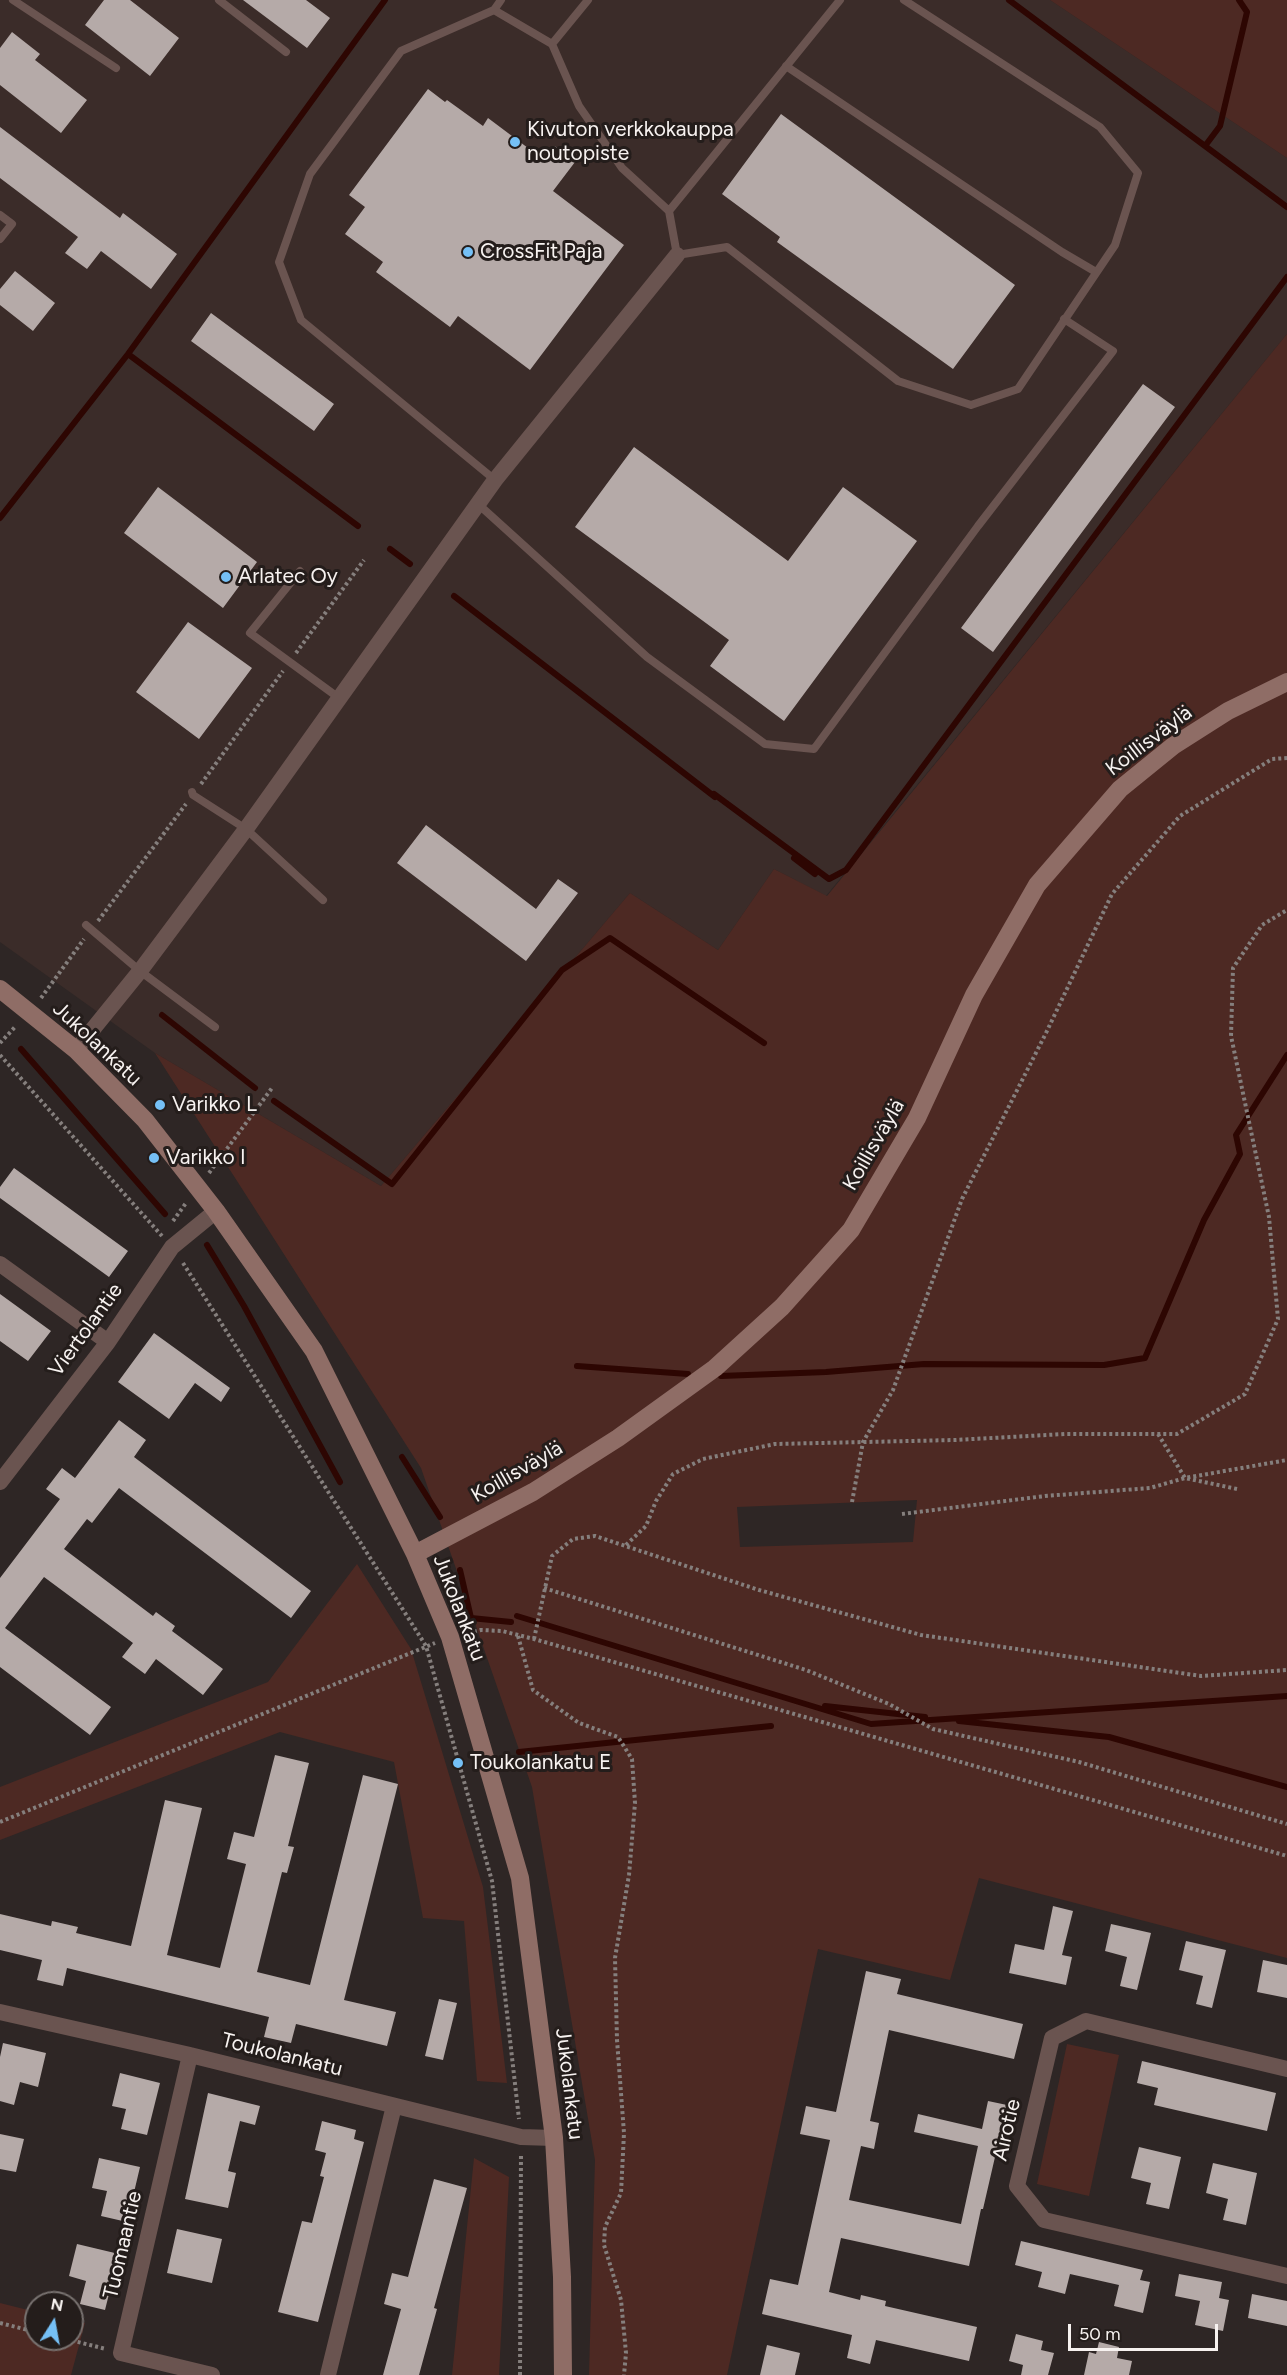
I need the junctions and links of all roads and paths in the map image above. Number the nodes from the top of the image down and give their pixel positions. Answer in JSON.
{"nodes":[{"id":1,"x":13,"y":0,"type":"edge"},
{"id":2,"x":219,"y":0,"type":"edge"},
{"id":3,"x":501,"y":0,"type":"edge"},
{"id":4,"x":588,"y":0,"type":"edge"},
{"id":5,"x":840,"y":0,"type":"edge"},
{"id":6,"x":904,"y":0,"type":"edge"},
{"id":7,"x":494,"y":10,"type":"junction"},
{"id":8,"x":552,"y":44,"type":"junction"},
{"id":9,"x":286,"y":52,"type":"dead end"},
{"id":10,"x":786,"y":66,"type":"junction"},
{"id":11,"x":116,"y":68,"type":"dead end"},
{"id":12,"x":669,"y":211,"type":"junction"},
{"id":13,"x":0,"y":215,"type":"edge"},
{"id":14,"x":0,"y":239,"type":"edge"},
{"id":15,"x":677,"y":255,"type":"junction"},
{"id":16,"x":1096,"y":272,"type":"junction"},
{"id":17,"x":1064,"y":319,"type":"junction"},
{"id":18,"x":495,"y":480,"type":"junction"},
{"id":19,"x":478,"y":504,"type":"junction"},
{"id":20,"x":300,"y":571,"type":"dead end"},
{"id":21,"x":1287,"y":682,"type":"edge"},
{"id":22,"x":339,"y":698,"type":"junction"},
{"id":23,"x":1287,"y":758,"type":"edge"},
{"id":24,"x":192,"y":792,"type":"dead end"},
{"id":25,"x":246,"y":829,"type":"junction"},
{"id":26,"x":322,"y":900,"type":"dead end"},
{"id":27,"x":1287,"y":910,"type":"edge"},
{"id":28,"x":86,"y":925,"type":"dead end"},
{"id":29,"x":140,"y":971,"type":"junction"},
{"id":30,"x":0,"y":989,"type":"edge"},
{"id":31,"x":215,"y":1027,"type":"dead end"},
{"id":32,"x":76,"y":1050,"type":"junction"},
{"id":33,"x":0,"y":1055,"type":"edge"},
{"id":34,"x":272,"y":1088,"type":"dead end"},
{"id":35,"x":197,"y":1188,"type":"junction"},
{"id":36,"x":216,"y":1211,"type":"junction"},
{"id":37,"x":167,"y":1242,"type":"junction"},
{"id":38,"x":0,"y":1264,"type":"edge"},
{"id":39,"x":108,"y":1342,"type":"junction"},
{"id":40,"x":1158,"y":1434,"type":"junction"},
{"id":41,"x":863,"y":1442,"type":"junction"},
{"id":42,"x":1287,"y":1460,"type":"edge"},
{"id":43,"x":1185,"y":1478,"type":"junction"},
{"id":44,"x":0,"y":1482,"type":"edge"},
{"id":45,"x":1238,"y":1489,"type":"dead end"},
{"id":46,"x":852,"y":1502,"type":"dead end"},
{"id":47,"x":902,"y":1514,"type":"dead end"},
{"id":48,"x":626,"y":1545,"type":"junction"},
{"id":49,"x":416,"y":1554,"type":"junction"},
{"id":50,"x":544,"y":1588,"type":"junction"},
{"id":51,"x":518,"y":1636,"type":"junction"},
{"id":52,"x":450,"y":1637,"type":"junction"},
{"id":53,"x":534,"y":1639,"type":"junction"},
{"id":54,"x":426,"y":1646,"type":"junction"},
{"id":55,"x":1287,"y":1670,"type":"edge"},
{"id":56,"x":0,"y":1822,"type":"edge"},
{"id":57,"x":1287,"y":1824,"type":"edge"},
{"id":58,"x":1287,"y":1856,"type":"edge"},
{"id":59,"x":0,"y":2012,"type":"edge"},
{"id":60,"x":190,"y":2055,"type":"junction"},
{"id":61,"x":1287,"y":2069,"type":"edge"},
{"id":62,"x":394,"y":2106,"type":"junction"},
{"id":63,"x":521,"y":2137,"type":"junction"},
{"id":64,"x":554,"y":2138,"type":"junction"},
{"id":65,"x":1287,"y":2276,"type":"edge"},
{"id":66,"x":0,"y":2323,"type":"edge"},
{"id":67,"x":24,"y":2329,"type":"edge"},
{"id":68,"x":84,"y":2344,"type":"edge"},
{"id":69,"x":121,"y":2353,"type":"junction"},
{"id":70,"x":212,"y":2375,"type":"edge"},
{"id":71,"x":328,"y":2375,"type":"edge"},
{"id":72,"x":520,"y":2375,"type":"edge"},
{"id":73,"x":563,"y":2375,"type":"edge"},
{"id":74,"x":624,"y":2375,"type":"edge"}],
"edges":[{"from":1,"to":11,"type":"lane"},
{"from":2,"to":9,"type":"lane"},
{"from":3,"to":7,"type":"lane"},
{"from":4,"to":8,"type":"lane"},
{"from":5,"to":10,"type":"lane"},
{"from":6,"to":16,"type":"lane"},
{"from":7,"to":8,"type":"lane"},
{"from":7,"to":18,"type":"lane"},
{"from":8,"to":12,"type":"lane"},
{"from":10,"to":12,"type":"lane"},
{"from":10,"to":16,"type":"lane"},
{"from":12,"to":15,"type":"lane"},
{"from":13,"to":14,"type":"lane"},
{"from":15,"to":17,"type":"lane"},
{"from":15,"to":18,"type":"street"},
{"from":16,"to":17,"type":"lane"},
{"from":17,"to":19,"type":"lane"},
{"from":18,"to":19,"type":"street"},
{"from":19,"to":22,"type":"street"},
{"from":20,"to":22,"type":"lane"},
{"from":21,"to":49,"type":"main road","name":"Koillisväylä"},
{"from":22,"to":25,"type":"street"},
{"from":23,"to":41,"type":"path"},
{"from":24,"to":25,"type":"lane"},
{"from":25,"to":26,"type":"lane"},
{"from":25,"to":29,"type":"street"},
{"from":27,"to":40,"type":"path"},
{"from":28,"to":29,"type":"lane"},
{"from":29,"to":31,"type":"lane"},
{"from":29,"to":32,"type":"street"},
{"from":30,"to":32,"type":"main road","name":"Jukolankatu"},
{"from":32,"to":35,"type":"main road","name":"Jukolankatu"},
{"from":33,"to":37,"type":"path"},
{"from":34,"to":35,"type":"path"},
{"from":35,"to":36,"type":"main road","name":"Jukolankatu"},
{"from":35,"to":37,"type":"path"},
{"from":36,"to":37,"type":"street","name":"Viertolantie"},
{"from":36,"to":49,"type":"main road","name":"Jukolankatu"},
{"from":37,"to":39,"type":"street","name":"Viertolantie"},
{"from":37,"to":54,"type":"path"},
{"from":38,"to":39,"type":"street"},
{"from":39,"to":44,"type":"street","name":"Viertolantie"},
{"from":40,"to":41,"type":"path"},
{"from":40,"to":43,"type":"path"},
{"from":41,"to":46,"type":"path"},
{"from":41,"to":48,"type":"path"},
{"from":42,"to":43,"type":"path"},
{"from":43,"to":45,"type":"path"},
{"from":43,"to":47,"type":"path"},
{"from":48,"to":50,"type":"path"},
{"from":48,"to":55,"type":"path"},
{"from":49,"to":52,"type":"main road","name":"Jukolankatu"},
{"from":50,"to":53,"type":"path"},
{"from":50,"to":57,"type":"path"},
{"from":51,"to":52,"type":"path"},
{"from":51,"to":53,"type":"path"},
{"from":51,"to":74,"type":"path"},
{"from":52,"to":54,"type":"path"},
{"from":52,"to":64,"type":"main road","name":"Jukolankatu"},
{"from":53,"to":58,"type":"path"},
{"from":54,"to":56,"type":"path"},
{"from":54,"to":63,"type":"path"},
{"from":59,"to":60,"type":"street","name":"Toukolankatu"},
{"from":60,"to":62,"type":"street","name":"Toukolankatu"},
{"from":60,"to":69,"type":"street","name":"Tuomaantie"},
{"from":61,"to":65,"type":"street","name":"Airotie"},
{"from":62,"to":63,"type":"street","name":"Toukolankatu"},
{"from":62,"to":71,"type":"street"},
{"from":63,"to":64,"type":"street","name":"Toukolankatu"},
{"from":63,"to":72,"type":"path"},
{"from":64,"to":73,"type":"main road","name":"Jukolankatu"},
{"from":66,"to":67,"type":"path"},
{"from":68,"to":69,"type":"path"},
{"from":69,"to":70,"type":"street"}]}
